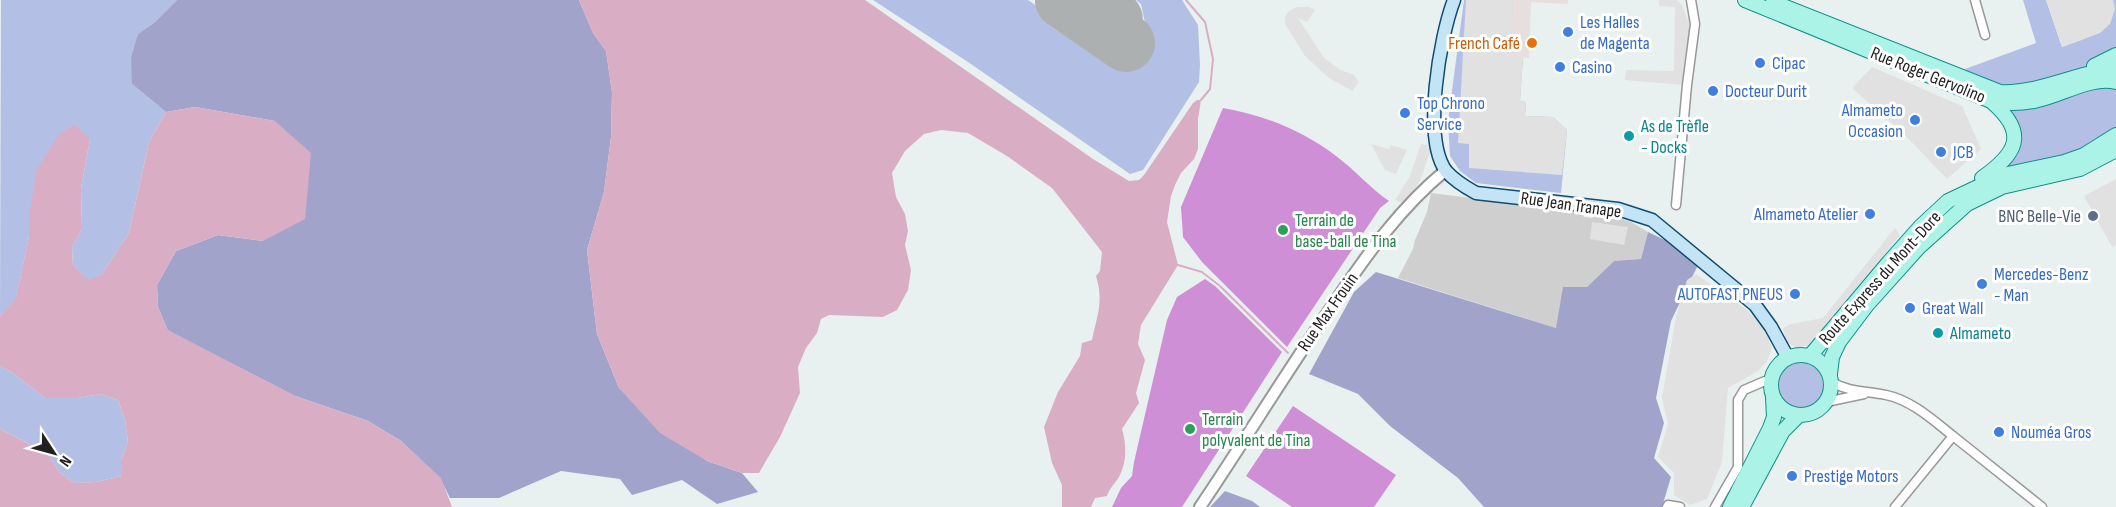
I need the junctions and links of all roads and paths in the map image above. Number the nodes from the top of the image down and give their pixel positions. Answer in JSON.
{"nodes":[{"id":1,"x":1447,"y":0,"type":"edge"},
{"id":2,"x":1454,"y":0,"type":"edge"},
{"id":3,"x":1691,"y":0,"type":"edge"},
{"id":4,"x":1745,"y":0,"type":"edge"},
{"id":5,"x":1769,"y":0,"type":"edge"},
{"id":6,"x":1976,"y":0,"type":"edge"},
{"id":7,"x":1448,"y":17,"type":"junction"},
{"id":8,"x":1985,"y":35,"type":"dead end"},
{"id":9,"x":2116,"y":55,"type":"edge"},
{"id":10,"x":2116,"y":68,"type":"edge"},
{"id":11,"x":2116,"y":82,"type":"edge"},
{"id":12,"x":2052,"y":83,"type":"junction"},
{"id":13,"x":1991,"y":101,"type":"junction"},
{"id":14,"x":2116,"y":135,"type":"edge"},
{"id":15,"x":2116,"y":150,"type":"edge"},
{"id":16,"x":1446,"y":170,"type":"junction"},
{"id":17,"x":1948,"y":201,"type":"junction"},
{"id":18,"x":1676,"y":205,"type":"dead end"},
{"id":19,"x":1810,"y":356,"type":"junction"},
{"id":20,"x":1788,"y":358,"type":"junction"},
{"id":21,"x":1831,"y":378,"type":"junction"},
{"id":22,"x":1772,"y":388,"type":"junction"},
{"id":23,"x":1868,"y":393,"type":"junction"},
{"id":24,"x":1826,"y":402,"type":"junction"},
{"id":25,"x":1799,"y":415,"type":"junction"},
{"id":26,"x":1953,"y":436,"type":"junction"},
{"id":27,"x":1200,"y":507,"type":"edge"},
{"id":28,"x":1667,"y":507,"type":"edge"},
{"id":29,"x":1680,"y":507,"type":"edge"},
{"id":30,"x":1715,"y":507,"type":"edge"},
{"id":31,"x":1730,"y":507,"type":"edge"},
{"id":32,"x":1742,"y":507,"type":"edge"},
{"id":33,"x":1895,"y":507,"type":"edge"},
{"id":34,"x":2042,"y":507,"type":"edge"}],
"edges":[{"from":1,"to":7,"type":"main road"},
{"from":2,"to":7,"type":"main road"},
{"from":3,"to":18,"type":"street"},
{"from":4,"to":13,"type":"main road","name":"Rue Roger Gervolino"},
{"from":5,"to":12,"type":"main road","name":"Rue Roger Gervolino"},
{"from":6,"to":8,"type":"street"},
{"from":7,"to":16,"type":"main road"},
{"from":9,"to":12,"type":"main road"},
{"from":10,"to":12,"type":"main road","name":"Rue Roger Gervolino"},
{"from":11,"to":13,"type":"main road","name":"Rue Roger Gervolino"},
{"from":13,"to":17,"type":"main road"},
{"from":14,"to":17,"type":"main road","name":"Route Express du Mont-Dore"},
{"from":15,"to":21,"type":"main road","name":"Route Express du Mont-Dore"},
{"from":16,"to":20,"type":"main road","name":"Rue Jean Tranape"},
{"from":16,"to":27,"type":"street","name":"Rue Max Frouin"},
{"from":17,"to":19,"type":"main road","name":"Route Express du Mont-Dore"},
{"from":19,"to":20,"type":"main road"},
{"from":19,"to":21,"type":"main road"},
{"from":20,"to":22,"type":"main road"},
{"from":21,"to":23,"type":"street"},
{"from":21,"to":24,"type":"main road"},
{"from":22,"to":25,"type":"main road"},
{"from":22,"to":30,"type":"street"},
{"from":22,"to":31,"type":"main road"},
{"from":23,"to":24,"type":"street"},
{"from":23,"to":26,"type":"street"},
{"from":24,"to":25,"type":"main road"},
{"from":25,"to":32,"type":"main road"},
{"from":26,"to":33,"type":"street"},
{"from":26,"to":34,"type":"street"},
{"from":28,"to":29,"type":"street"}]}
